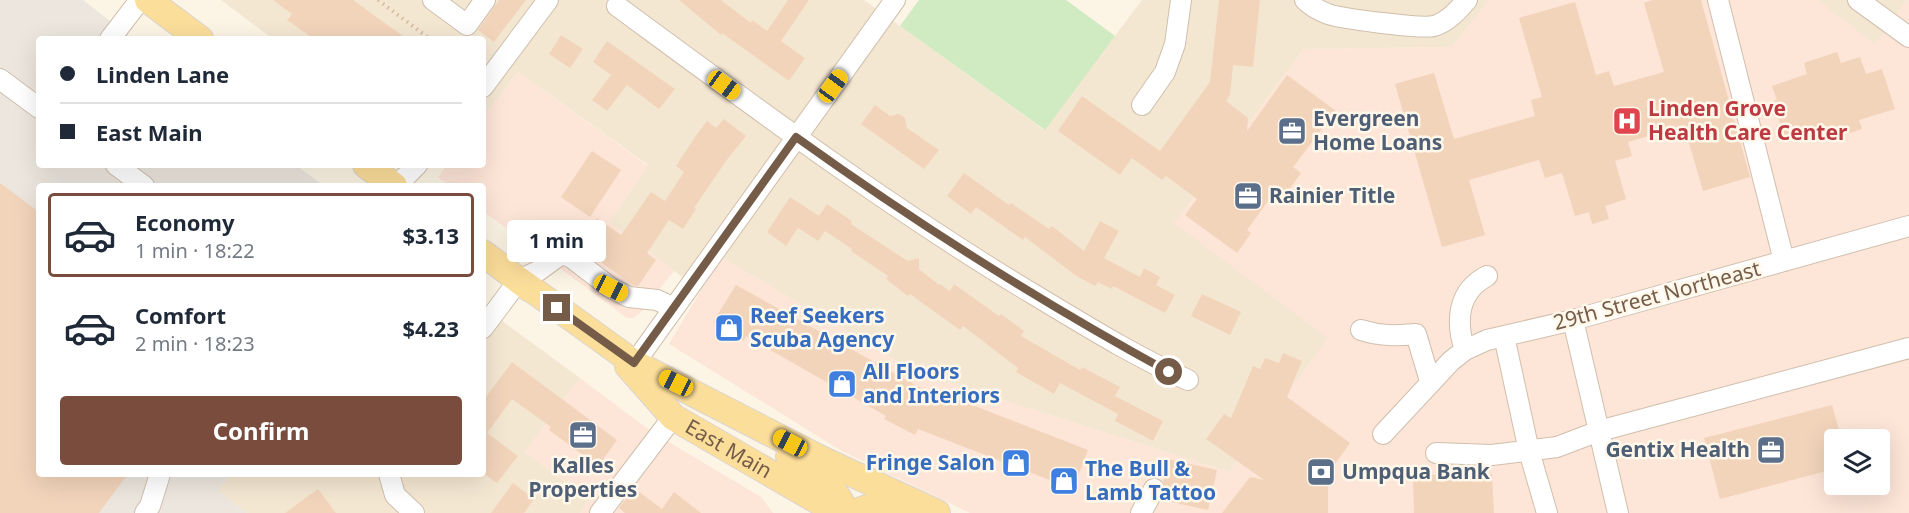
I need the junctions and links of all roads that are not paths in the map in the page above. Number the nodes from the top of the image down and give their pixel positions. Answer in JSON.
{"nodes":[{"id":1,"x":140,"y":0,"type":"edge"},
{"id":2,"x":148,"y":0,"type":"edge"},
{"id":3,"x":433,"y":0,"type":"edge"},
{"id":4,"x":485,"y":0,"type":"edge"},
{"id":5,"x":548,"y":0,"type":"edge"},
{"id":6,"x":895,"y":0,"type":"edge"},
{"id":7,"x":1181,"y":0,"type":"edge"},
{"id":8,"x":1305,"y":0,"type":"edge"},
{"id":9,"x":1467,"y":0,"type":"edge"},
{"id":10,"x":1718,"y":0,"type":"edge"},
{"id":11,"x":1858,"y":0,"type":"edge"},
{"id":12,"x":617,"y":6,"type":"dead end"},
{"id":13,"x":112,"y":36,"type":"edge"},
{"id":14,"x":196,"y":36,"type":"edge"},
{"id":15,"x":1909,"y":37,"type":"edge"},
{"id":16,"x":0,"y":79,"type":"edge"},
{"id":17,"x":486,"y":83,"type":"edge"},
{"id":18,"x":1142,"y":105,"type":"dead end"},
{"id":19,"x":36,"y":106,"type":"edge"},
{"id":20,"x":796,"y":137,"type":"junction"},
{"id":21,"x":120,"y":168,"type":"edge"},
{"id":22,"x":370,"y":168,"type":"edge"},
{"id":23,"x":414,"y":168,"type":"edge"},
{"id":24,"x":140,"y":183,"type":"edge"},
{"id":25,"x":391,"y":183,"type":"edge"},
{"id":26,"x":398,"y":183,"type":"edge"},
{"id":27,"x":1909,"y":226,"type":"edge"},
{"id":28,"x":486,"y":255,"type":"edge"},
{"id":29,"x":1784,"y":261,"type":"junction"},
{"id":30,"x":1487,"y":276,"type":"dead end"},
{"id":31,"x":519,"y":280,"type":"junction"},
{"id":32,"x":674,"y":308,"type":"junction"},
{"id":33,"x":1573,"y":320,"type":"junction"},
{"id":34,"x":486,"y":324,"type":"edge"},
{"id":35,"x":1361,"y":330,"type":"dead end"},
{"id":36,"x":1504,"y":336,"type":"junction"},
{"id":37,"x":1909,"y":348,"type":"edge"},
{"id":38,"x":1465,"y":350,"type":"junction"},
{"id":39,"x":632,"y":365,"type":"junction"},
{"id":40,"x":1188,"y":381,"type":"dead end"},
{"id":41,"x":1425,"y":386,"type":"junction"},
{"id":42,"x":716,"y":404,"type":"junction"},
{"id":43,"x":673,"y":417,"type":"junction"},
{"id":44,"x":1599,"y":432,"type":"junction"},
{"id":45,"x":1383,"y":434,"type":"dead end"},
{"id":46,"x":1529,"y":451,"type":"junction"},
{"id":47,"x":1436,"y":453,"type":"dead end"},
{"id":48,"x":159,"y":477,"type":"edge"},
{"id":49,"x":389,"y":477,"type":"edge"},
{"id":50,"x":1154,"y":489,"type":"dead end"},
{"id":51,"x":145,"y":513,"type":"edge"},
{"id":52,"x":414,"y":513,"type":"edge"},
{"id":53,"x":600,"y":513,"type":"edge"},
{"id":54,"x":839,"y":513,"type":"edge"},
{"id":55,"x":846,"y":513,"type":"edge"},
{"id":56,"x":855,"y":513,"type":"edge"},
{"id":57,"x":905,"y":513,"type":"edge"},
{"id":58,"x":937,"y":513,"type":"edge"},
{"id":59,"x":1141,"y":513,"type":"edge"},
{"id":60,"x":1547,"y":513,"type":"edge"},
{"id":61,"x":1618,"y":513,"type":"edge"}],
"edges":[{"from":1,"to":13,"type":"street"},
{"from":2,"to":14,"type":"main road"},
{"from":3,"to":4,"type":"street"},
{"from":5,"to":17,"type":"street"},
{"from":6,"to":20,"type":"street"},
{"from":7,"to":18,"type":"street"},
{"from":8,"to":9,"type":"street"},
{"from":10,"to":29,"type":"street"},
{"from":11,"to":15,"type":"street"},
{"from":12,"to":20,"type":"street"},
{"from":16,"to":19,"type":"street"},
{"from":20,"to":32,"type":"street"},
{"from":20,"to":40,"type":"street"},
{"from":21,"to":24,"type":"street"},
{"from":22,"to":25,"type":"main road"},
{"from":23,"to":26,"type":"street"},
{"from":27,"to":29,"type":"street","name":"29th Street Northeast"},
{"from":28,"to":31,"type":"main road","name":"East Main"},
{"from":29,"to":33,"type":"street","name":"29th Street Northeast"},
{"from":30,"to":38,"type":"street"},
{"from":31,"to":32,"type":"street"},
{"from":31,"to":34,"type":"street"},
{"from":31,"to":39,"type":"main road","name":"East Main"},
{"from":32,"to":39,"type":"street"},
{"from":33,"to":36,"type":"street","name":"29th Street Northeast"},
{"from":33,"to":44,"type":"street"},
{"from":35,"to":41,"type":"street"},
{"from":36,"to":38,"type":"street","name":"29th Street Northeast"},
{"from":36,"to":46,"type":"street"},
{"from":37,"to":44,"type":"street"},
{"from":38,"to":41,"type":"street","name":"29th Street Northeast"},
{"from":39,"to":42,"type":"main road","name":"East Main"},
{"from":39,"to":43,"type":"main road","name":"East Main"},
{"from":41,"to":45,"type":"street","name":"29th Street Northeast"},
{"from":42,"to":55,"type":"main road","name":"East Main"},
{"from":42,"to":58,"type":"main road","name":"East Main"},
{"from":43,"to":53,"type":"street"},
{"from":43,"to":54,"type":"main road","name":"East Main"},
{"from":44,"to":46,"type":"street"},
{"from":44,"to":61,"type":"street"},
{"from":46,"to":47,"type":"street"},
{"from":46,"to":60,"type":"street"},
{"from":48,"to":51,"type":"street"},
{"from":49,"to":52,"type":"street"},
{"from":50,"to":59,"type":"street"},
{"from":56,"to":57,"type":"main road"}]}
